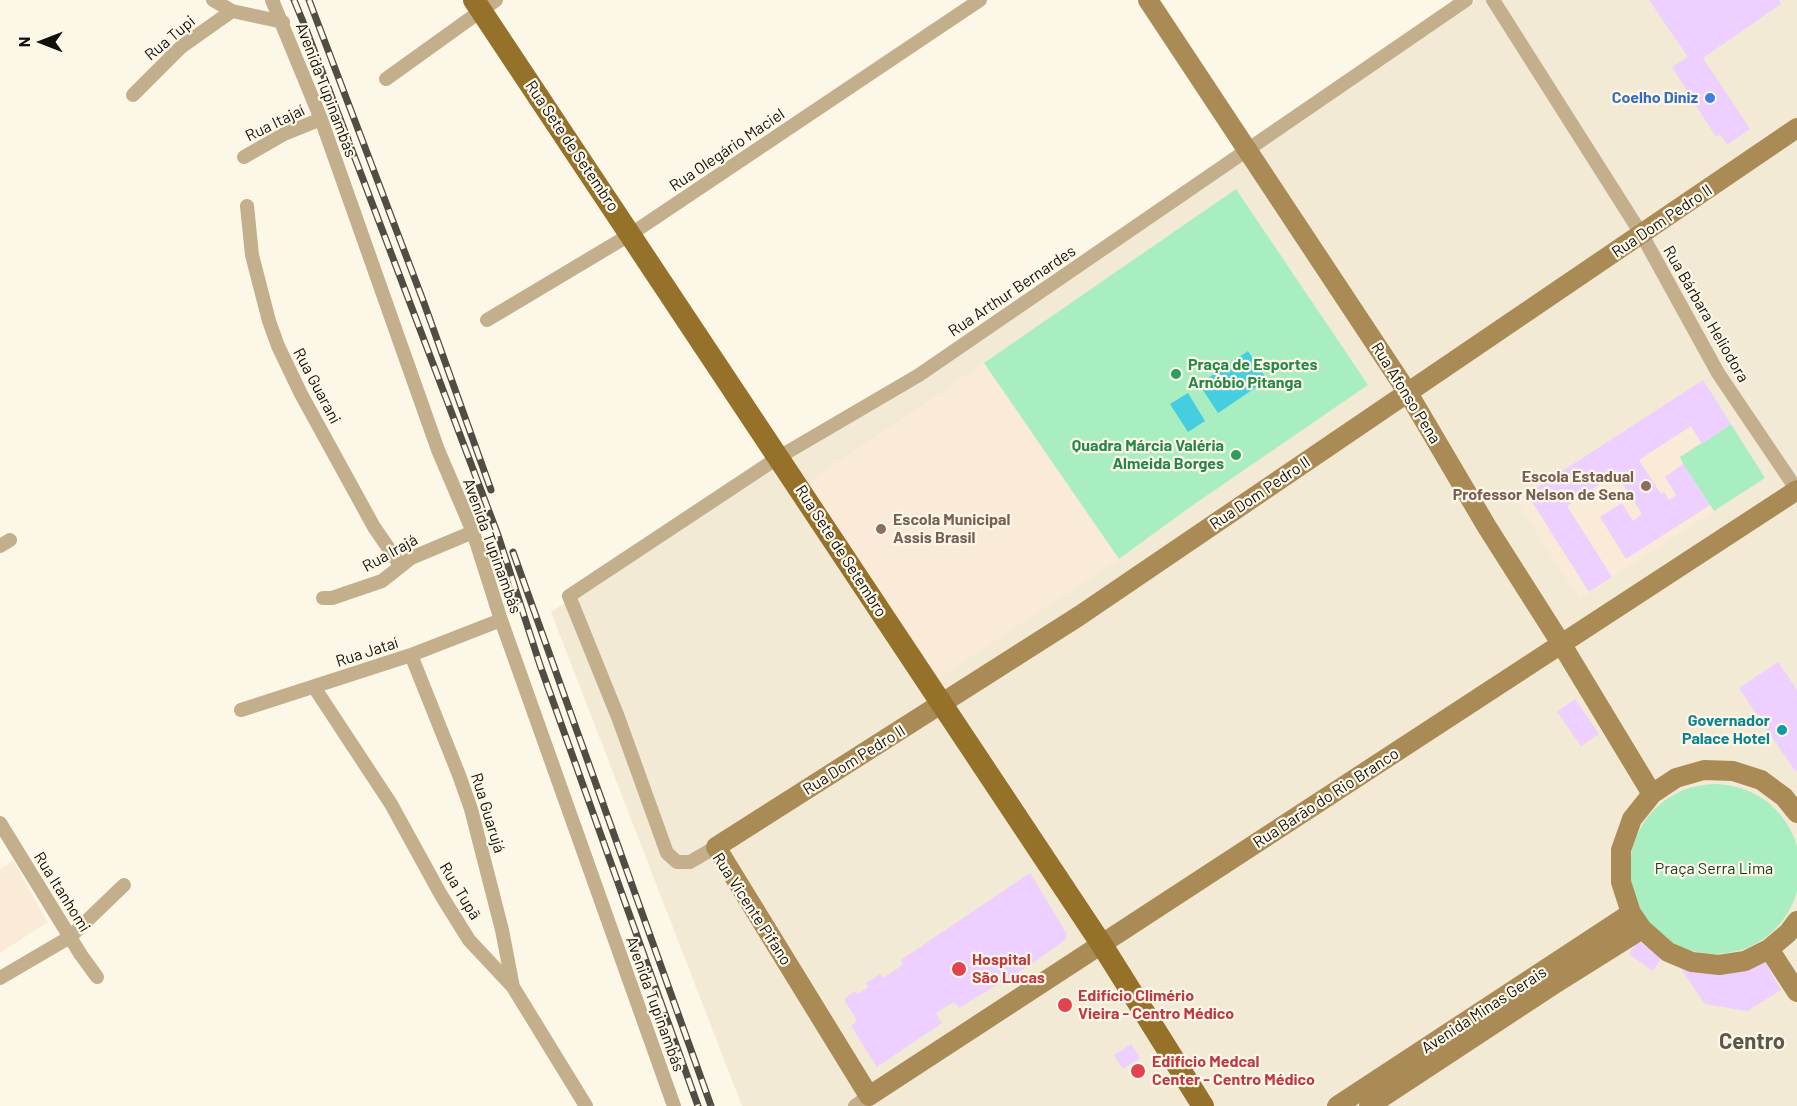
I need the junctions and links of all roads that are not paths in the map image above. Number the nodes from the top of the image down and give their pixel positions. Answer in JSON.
{"nodes":[{"id":1,"x":213,"y":0,"type":"edge"},
{"id":2,"x":272,"y":0,"type":"edge"},
{"id":3,"x":980,"y":0,"type":"edge"},
{"id":4,"x":1148,"y":0,"type":"edge"},
{"id":5,"x":1466,"y":0,"type":"edge"},
{"id":6,"x":1493,"y":0,"type":"edge"},
{"id":7,"x":484,"y":4,"type":"edge"},
{"id":8,"x":232,"y":10,"type":"junction"},
{"id":9,"x":283,"y":22,"type":"junction"},
{"id":10,"x":386,"y":79,"type":"dead end"},
{"id":11,"x":133,"y":95,"type":"dead end"},
{"id":12,"x":321,"y":119,"type":"junction"},
{"id":13,"x":1797,"y":128,"type":"edge"},
{"id":14,"x":1246,"y":150,"type":"junction"},
{"id":15,"x":244,"y":157,"type":"dead end"},
{"id":16,"x":247,"y":206,"type":"dead end"},
{"id":17,"x":631,"y":234,"type":"junction"},
{"id":18,"x":1642,"y":235,"type":"junction"},
{"id":19,"x":488,"y":320,"type":"dead end"},
{"id":20,"x":1408,"y":393,"type":"junction"},
{"id":21,"x":779,"y":457,"type":"junction"},
{"id":22,"x":1797,"y":490,"type":"edge"},
{"id":23,"x":472,"y":532,"type":"junction"},
{"id":24,"x":400,"y":565,"type":"junction"},
{"id":25,"x":569,"y":596,"type":"joint"},
{"id":26,"x":323,"y":598,"type":"dead end"},
{"id":27,"x":501,"y":620,"type":"junction"},
{"id":28,"x":1562,"y":645,"type":"junction"},
{"id":29,"x":411,"y":655,"type":"junction"},
{"id":30,"x":314,"y":687,"type":"junction"},
{"id":31,"x":941,"y":704,"type":"junction"},
{"id":32,"x":241,"y":710,"type":"dead end"},
{"id":33,"x":1791,"y":793,"type":"edge"},
{"id":34,"x":1652,"y":794,"type":"junction"},
{"id":35,"x":1797,"y":813,"type":"edge"},
{"id":36,"x":0,"y":823,"type":"edge"},
{"id":37,"x":716,"y":847,"type":"junction"},
{"id":38,"x":124,"y":885,"type":"dead end"},
{"id":39,"x":1636,"y":921,"type":"junction"},
{"id":40,"x":1797,"y":921,"type":"edge"},
{"id":41,"x":70,"y":937,"type":"junction"},
{"id":42,"x":1102,"y":945,"type":"junction"},
{"id":43,"x":1770,"y":949,"type":"junction"},
{"id":44,"x":98,"y":977,"type":"dead end"},
{"id":45,"x":0,"y":978,"type":"edge"},
{"id":46,"x":513,"y":987,"type":"junction"},
{"id":47,"x":1797,"y":992,"type":"edge"},
{"id":48,"x":862,"y":1101,"type":"edge"},
{"id":49,"x":586,"y":1106,"type":"edge"},
{"id":50,"x":674,"y":1106,"type":"edge"},
{"id":51,"x":1203,"y":1106,"type":"edge"},
{"id":52,"x":1337,"y":1106,"type":"edge"},
{"id":53,"x":1369,"y":1106,"type":"edge"}],
"edges":[{"from":1,"to":8,"type":"street"},
{"from":2,"to":9,"type":"street","name":"Avenida Tupinambás"},
{"from":3,"to":17,"type":"street","name":"Rua Olegário Maciel"},
{"from":4,"to":14,"type":"street","name":"Rua Afonso Pena"},
{"from":5,"to":14,"type":"street","name":"Rua Arthur Bernardes"},
{"from":6,"to":18,"type":"street","name":"Rua Bárbara Heliodora"},
{"from":7,"to":10,"type":"street"},
{"from":7,"to":17,"type":"main road","name":"Rua Sete de Setembro"},
{"from":8,"to":9,"type":"street"},
{"from":8,"to":11,"type":"street","name":"Rua Tupi"},
{"from":9,"to":12,"type":"street","name":"Avenida Tupinambás"},
{"from":12,"to":15,"type":"street","name":"Rua Itajaí"},
{"from":12,"to":23,"type":"street","name":"Avenida Tupinambás"},
{"from":13,"to":18,"type":"street","name":"Rua Dom Pedro II"},
{"from":14,"to":20,"type":"street","name":"Rua Afonso Pena"},
{"from":14,"to":21,"type":"street","name":"Rua Arthur Bernardes"},
{"from":16,"to":24,"type":"street","name":"Rua Guarani"},
{"from":17,"to":19,"type":"street","name":"Rua Olegário Maciel"},
{"from":17,"to":21,"type":"main road","name":"Rua Sete de Setembro"},
{"from":18,"to":20,"type":"street","name":"Rua Dom Pedro II"},
{"from":18,"to":22,"type":"street","name":"Rua Bárbara Heliodora"},
{"from":20,"to":28,"type":"street","name":"Rua Afonso Pena"},
{"from":20,"to":31,"type":"street","name":"Rua Dom Pedro II"},
{"from":21,"to":25,"type":"street","name":"Rua Arthur Bernardes"},
{"from":21,"to":31,"type":"main road","name":"Rua Sete de Setembro"},
{"from":22,"to":28,"type":"street","name":"Rua Barão do Rio Branco"},
{"from":23,"to":24,"type":"street","name":"Rua Irajá"},
{"from":23,"to":27,"type":"street","name":"Avenida Tupinambás"},
{"from":24,"to":26,"type":"street","name":"Rua Irajá"},
{"from":25,"to":37,"type":"street","name":"Rua Vicente Pifano"},
{"from":27,"to":29,"type":"street","name":"Rua Jataí"},
{"from":27,"to":50,"type":"street","name":"Avenida Tupinambás"},
{"from":28,"to":34,"type":"street","name":"Rua Afonso Pena"},
{"from":28,"to":42,"type":"street","name":"Rua Barão do Rio Branco"},
{"from":29,"to":30,"type":"street","name":"Rua Jataí"},
{"from":29,"to":46,"type":"street","name":"Rua Guarujá"},
{"from":30,"to":32,"type":"street","name":"Rua Jataí"},
{"from":30,"to":46,"type":"street","name":"Rua Tupã"},
{"from":31,"to":37,"type":"street","name":"Rua Dom Pedro II"},
{"from":31,"to":42,"type":"main road","name":"Rua Sete de Setembro"},
{"from":33,"to":34,"type":"street"},
{"from":33,"to":35,"type":"street"},
{"from":34,"to":39,"type":"street"},
{"from":36,"to":41,"type":"street","name":"Rua Itanhomi"},
{"from":37,"to":48,"type":"street","name":"Rua Vicente Pifano"},
{"from":38,"to":41,"type":"street"},
{"from":39,"to":43,"type":"street"},
{"from":39,"to":52,"type":"street","name":"Avenida Minas Gerais"},
{"from":39,"to":53,"type":"street","name":"Avenida Minas Gerais"},
{"from":40,"to":43,"type":"street"},
{"from":41,"to":44,"type":"street","name":"Rua Itanhomi"},
{"from":41,"to":45,"type":"street"},
{"from":42,"to":48,"type":"street","name":"Rua Barão do Rio Branco"},
{"from":42,"to":51,"type":"main road","name":"Rua Sete de Setembro"},
{"from":43,"to":47,"type":"street"},
{"from":46,"to":49,"type":"street","name":"Rua Tupã"}]}
